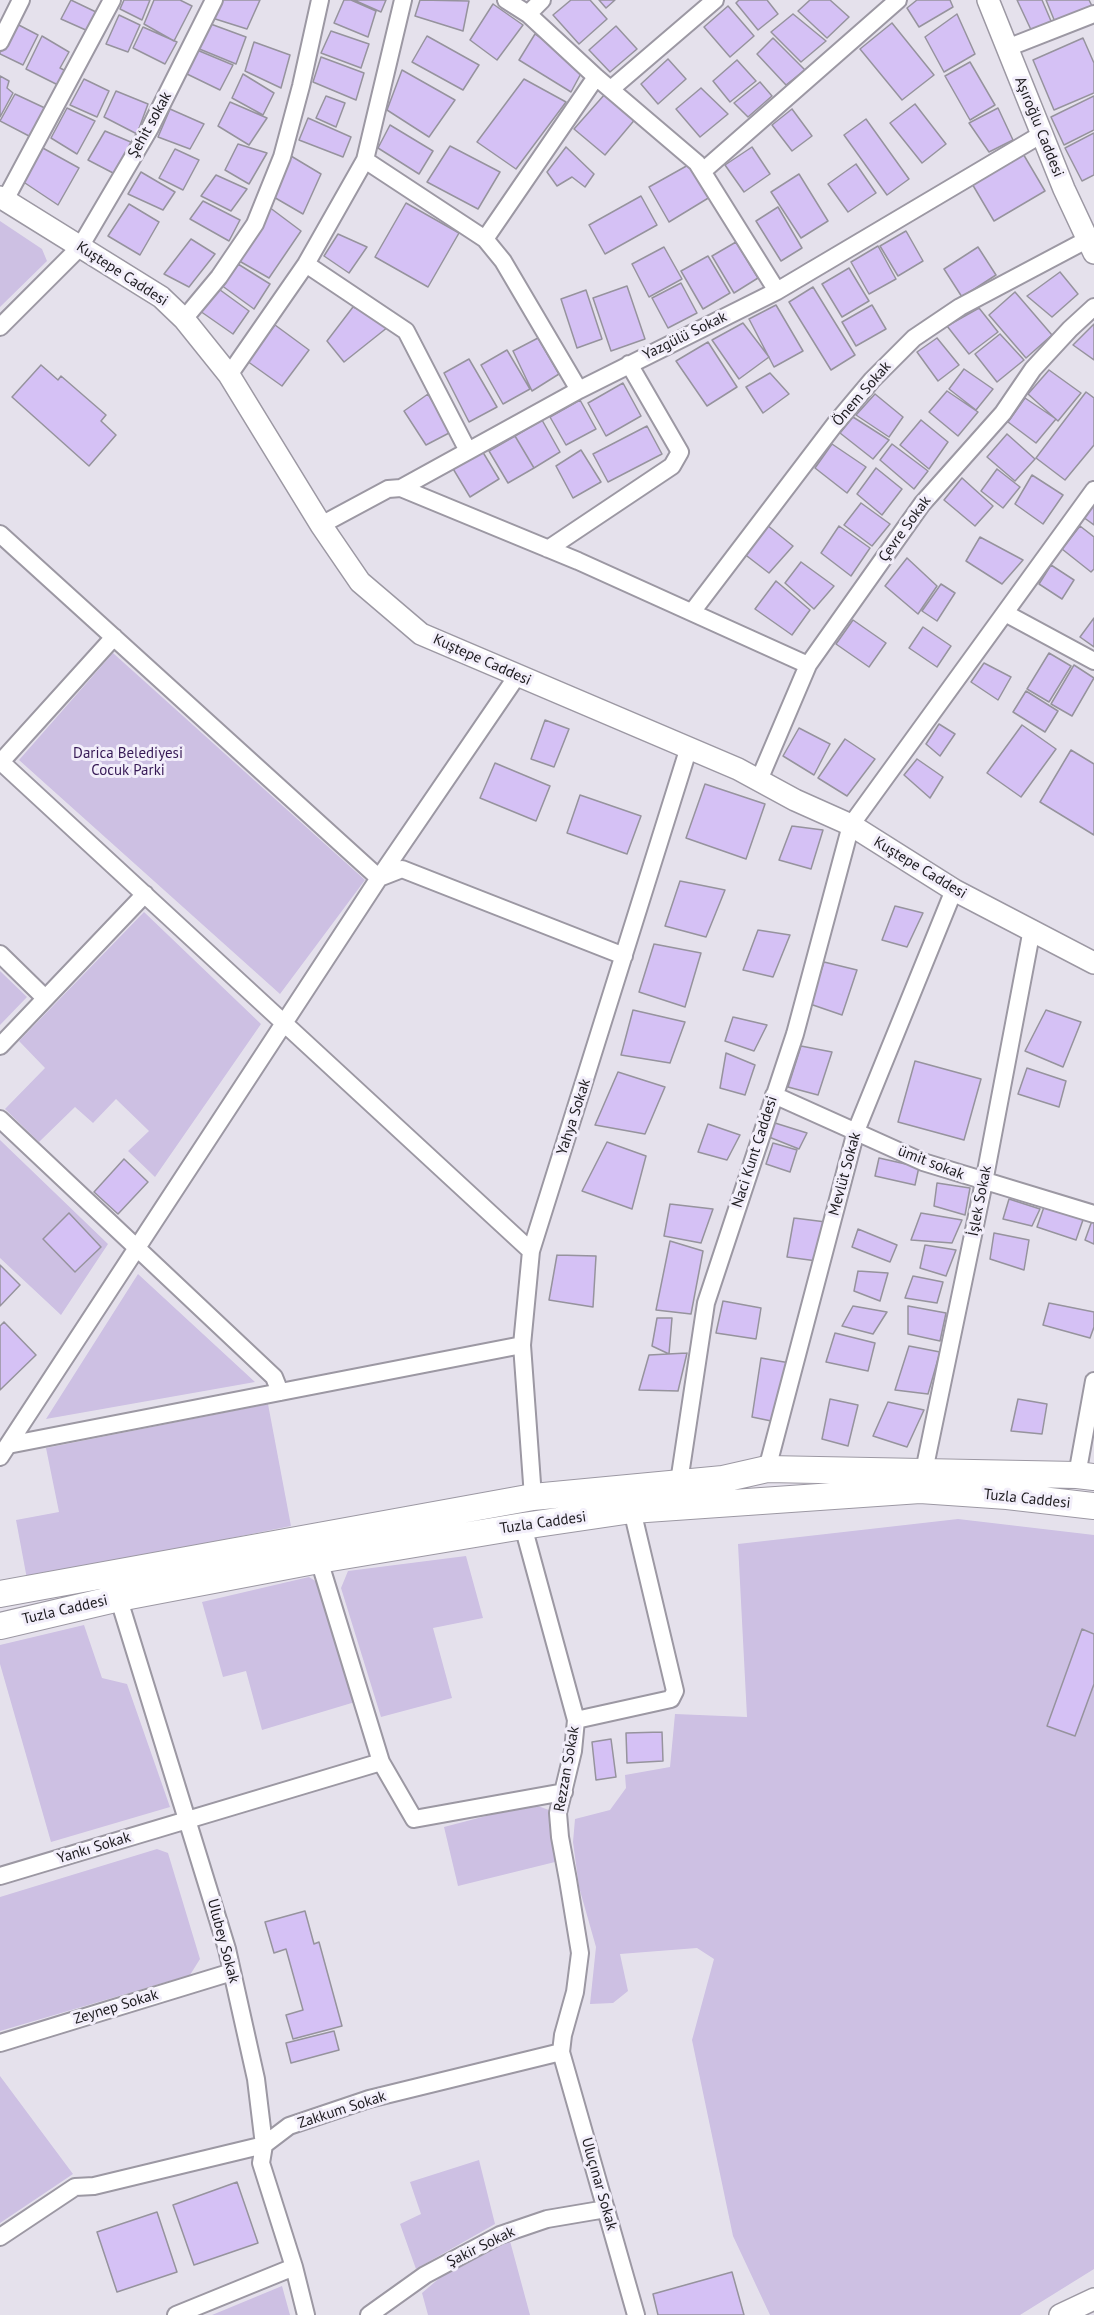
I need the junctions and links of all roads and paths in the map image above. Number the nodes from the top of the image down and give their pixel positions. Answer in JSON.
{"nodes":[{"id":1,"x":21,"y":0,"type":"edge"},
{"id":2,"x":112,"y":0,"type":"edge"},
{"id":3,"x":214,"y":0,"type":"edge"},
{"id":4,"x":321,"y":0,"type":"edge"},
{"id":5,"x":403,"y":0,"type":"edge"},
{"id":6,"x":506,"y":0,"type":"edge"},
{"id":7,"x":543,"y":0,"type":"edge"},
{"id":8,"x":715,"y":0,"type":"edge"},
{"id":9,"x":898,"y":0,"type":"edge"},
{"id":10,"x":988,"y":0,"type":"edge"},
{"id":11,"x":528,"y":14,"type":"junction"},
{"id":12,"x":1094,"y":14,"type":"edge"},
{"id":13,"x":0,"y":42,"type":"edge"},
{"id":14,"x":1007,"y":48,"type":"junction"},
{"id":15,"x":596,"y":77,"type":"junction"},
{"id":16,"x":611,"y":89,"type":"junction"},
{"id":17,"x":1042,"y":134,"type":"junction"},
{"id":18,"x":365,"y":160,"type":"junction"},
{"id":19,"x":703,"y":171,"type":"junction"},
{"id":20,"x":2,"y":198,"type":"edge"},
{"id":21,"x":485,"y":239,"type":"junction"},
{"id":22,"x":1092,"y":243,"type":"edge"},
{"id":23,"x":81,"y":247,"type":"junction"},
{"id":24,"x":306,"y":264,"type":"junction"},
{"id":25,"x":777,"y":291,"type":"junction"},
{"id":26,"x":1094,"y":306,"type":"edge"},
{"id":27,"x":183,"y":319,"type":"junction"},
{"id":28,"x":0,"y":327,"type":"edge"},
{"id":29,"x":629,"y":364,"type":"junction"},
{"id":30,"x":229,"y":375,"type":"junction"},
{"id":31,"x":579,"y":390,"type":"junction"},
{"id":32,"x":468,"y":451,"type":"junction"},
{"id":33,"x":401,"y":488,"type":"junction"},
{"id":34,"x":1094,"y":490,"type":"edge"},
{"id":35,"x":321,"y":525,"type":"junction"},
{"id":36,"x":0,"y":534,"type":"edge"},
{"id":37,"x":548,"y":549,"type":"junction"},
{"id":38,"x":692,"y":612,"type":"junction"},
{"id":39,"x":1005,"y":613,"type":"junction"},
{"id":40,"x":114,"y":638,"type":"junction"},
{"id":41,"x":1094,"y":661,"type":"edge"},
{"id":42,"x":808,"y":665,"type":"junction"},
{"id":43,"x":517,"y":676,"type":"junction"},
{"id":44,"x":689,"y":747,"type":"junction"},
{"id":45,"x":0,"y":762,"type":"edge"},
{"id":46,"x":759,"y":780,"type":"junction"},
{"id":47,"x":851,"y":825,"type":"junction"},
{"id":48,"x":379,"y":878,"type":"junction"},
{"id":49,"x":954,"y":890,"type":"junction"},
{"id":50,"x":145,"y":894,"type":"junction"},
{"id":51,"x":1032,"y":929,"type":"junction"},
{"id":52,"x":0,"y":954,"type":"edge"},
{"id":53,"x":624,"y":956,"type":"junction"},
{"id":54,"x":1094,"y":963,"type":"edge"},
{"id":55,"x":45,"y":998,"type":"junction"},
{"id":56,"x":285,"y":1023,"type":"junction"},
{"id":57,"x":0,"y":1046,"type":"edge"},
{"id":58,"x":774,"y":1095,"type":"junction"},
{"id":59,"x":0,"y":1119,"type":"edge"},
{"id":60,"x":856,"y":1131,"type":"junction"},
{"id":61,"x":984,"y":1182,"type":"junction"},
{"id":62,"x":1094,"y":1214,"type":"edge"},
{"id":63,"x":136,"y":1249,"type":"junction"},
{"id":64,"x":531,"y":1251,"type":"junction"},
{"id":65,"x":522,"y":1346,"type":"junction"},
{"id":66,"x":1094,"y":1381,"type":"edge"},
{"id":67,"x":280,"y":1392,"type":"junction"},
{"id":68,"x":2,"y":1453,"type":"edge"},
{"id":69,"x":767,"y":1469,"type":"junction"},
{"id":70,"x":924,"y":1471,"type":"junction"},
{"id":71,"x":1086,"y":1476,"type":"edge"},
{"id":72,"x":679,"y":1482,"type":"junction"},
{"id":73,"x":533,"y":1497,"type":"junction"},
{"id":74,"x":1094,"y":1506,"type":"edge"},
{"id":75,"x":632,"y":1510,"type":"junction"},
{"id":76,"x":523,"y":1526,"type":"junction"},
{"id":77,"x":319,"y":1560,"type":"junction"},
{"id":78,"x":109,"y":1574,"type":"junction"},
{"id":79,"x":0,"y":1594,"type":"edge"},
{"id":80,"x":119,"y":1598,"type":"junction"},
{"id":81,"x":0,"y":1626,"type":"edge"},
{"id":82,"x":576,"y":1720,"type":"junction"},
{"id":83,"x":381,"y":1762,"type":"junction"},
{"id":84,"x":564,"y":1792,"type":"junction"},
{"id":85,"x":188,"y":1820,"type":"junction"},
{"id":86,"x":0,"y":1876,"type":"edge"},
{"id":87,"x":232,"y":1972,"type":"junction"},
{"id":88,"x":0,"y":2043,"type":"edge"},
{"id":89,"x":561,"y":2052,"type":"junction"},
{"id":90,"x":264,"y":2145,"type":"junction"},
{"id":91,"x":606,"y":2209,"type":"junction"},
{"id":92,"x":0,"y":2237,"type":"edge"},
{"id":93,"x":294,"y":2267,"type":"junction"},
{"id":94,"x":1094,"y":2299,"type":"edge"},
{"id":95,"x":176,"y":2315,"type":"edge"},
{"id":96,"x":306,"y":2315,"type":"edge"},
{"id":97,"x":369,"y":2315,"type":"edge"},
{"id":98,"x":636,"y":2315,"type":"edge"},
{"id":99,"x":1060,"y":2315,"type":"edge"}],
"edges":[{"from":1,"to":13,"type":"street"},
{"from":2,"to":20,"type":"street"},
{"from":3,"to":23,"type":"street","name":"Şehit sokak"},
{"from":4,"to":27,"type":"street"},
{"from":5,"to":18,"type":"street"},
{"from":6,"to":11,"type":"street"},
{"from":7,"to":11,"type":"street"},
{"from":8,"to":16,"type":"street"},
{"from":9,"to":19,"type":"street"},
{"from":10,"to":14,"type":"street","name":"Aşıroğlu Caddesi"},
{"from":11,"to":15,"type":"street"},
{"from":12,"to":14,"type":"street"},
{"from":14,"to":17,"type":"street","name":"Aşıroğlu Caddesi"},
{"from":15,"to":16,"type":"street"},
{"from":15,"to":21,"type":"street"},
{"from":16,"to":19,"type":"street"},
{"from":17,"to":22,"type":"street","name":"Aşıroğlu Caddesi"},
{"from":17,"to":25,"type":"street","name":"Yazgülü Sokak"},
{"from":18,"to":21,"type":"street"},
{"from":18,"to":24,"type":"street"},
{"from":19,"to":25,"type":"street"},
{"from":20,"to":23,"type":"street","name":"Kuştepe Caddesi"},
{"from":21,"to":31,"type":"street"},
{"from":22,"to":38,"type":"street","name":"Önem Sokak"},
{"from":23,"to":27,"type":"street","name":"Kuştepe Caddesi"},
{"from":23,"to":28,"type":"street","name":"Şehit sokak"},
{"from":24,"to":30,"type":"street"},
{"from":24,"to":32,"type":"street"},
{"from":25,"to":29,"type":"street","name":"Yazgülü Sokak"},
{"from":26,"to":42,"type":"street","name":"Çevre Sokak"},
{"from":27,"to":30,"type":"street","name":"Kuştepe Caddesi"},
{"from":29,"to":31,"type":"street","name":"Yazgülü Sokak"},
{"from":29,"to":37,"type":"street"},
{"from":30,"to":35,"type":"street","name":"Kuştepe Caddesi"},
{"from":31,"to":32,"type":"street","name":"Yazgülü Sokak"},
{"from":32,"to":33,"type":"street","name":"Yazgülü Sokak"},
{"from":33,"to":35,"type":"street","name":"Yazgülü Sokak"},
{"from":33,"to":37,"type":"street"},
{"from":34,"to":39,"type":"street"},
{"from":35,"to":43,"type":"street","name":"Kuştepe Caddesi"},
{"from":36,"to":40,"type":"street"},
{"from":37,"to":38,"type":"street"},
{"from":38,"to":42,"type":"street"},
{"from":39,"to":41,"type":"street"},
{"from":39,"to":47,"type":"street"},
{"from":40,"to":45,"type":"street"},
{"from":40,"to":48,"type":"street"},
{"from":42,"to":46,"type":"street","name":"Çevre Sokak"},
{"from":43,"to":44,"type":"street","name":"Kuştepe Caddesi"},
{"from":43,"to":48,"type":"street"},
{"from":44,"to":46,"type":"street","name":"Kuştepe Caddesi"},
{"from":44,"to":53,"type":"street","name":"Yahya Sokak"},
{"from":45,"to":50,"type":"street"},
{"from":46,"to":47,"type":"street","name":"Kuştepe Caddesi"},
{"from":47,"to":49,"type":"street","name":"Kuştepe Caddesi"},
{"from":47,"to":58,"type":"street","name":"Naci Kunt Caddesi"},
{"from":48,"to":53,"type":"street"},
{"from":48,"to":56,"type":"street"},
{"from":49,"to":51,"type":"street","name":"Kuştepe Caddesi"},
{"from":49,"to":60,"type":"street","name":"Mevlüt Sokak"},
{"from":50,"to":55,"type":"street"},
{"from":50,"to":56,"type":"street"},
{"from":51,"to":54,"type":"street","name":"Kuştepe Caddesi"},
{"from":51,"to":61,"type":"street","name":"İşlek Sokak"},
{"from":52,"to":55,"type":"street"},
{"from":53,"to":64,"type":"street","name":"Yahya Sokak"},
{"from":55,"to":57,"type":"street"},
{"from":56,"to":63,"type":"street"},
{"from":56,"to":64,"type":"street"},
{"from":58,"to":60,"type":"street","name":"ümit sokak"},
{"from":58,"to":72,"type":"street","name":"Naci Kunt Caddesi"},
{"from":59,"to":63,"type":"street"},
{"from":60,"to":61,"type":"street","name":"ümit sokak"},
{"from":60,"to":69,"type":"street","name":"Mevlüt Sokak"},
{"from":61,"to":62,"type":"street","name":"ümit sokak"},
{"from":61,"to":70,"type":"street","name":"İşlek Sokak"},
{"from":63,"to":67,"type":"street"},
{"from":63,"to":68,"type":"street"},
{"from":64,"to":65,"type":"street","name":"Yahya Sokak"},
{"from":65,"to":67,"type":"street"},
{"from":65,"to":73,"type":"street","name":"Yahya Sokak"},
{"from":66,"to":71,"type":"street"},
{"from":67,"to":68,"type":"street"},
{"from":69,"to":70,"type":"main road","name":"Tuzla Caddesi"},
{"from":69,"to":72,"type":"main road","name":"Tuzla Caddesi"},
{"from":70,"to":71,"type":"main road","name":"Tuzla Caddesi"},
{"from":72,"to":73,"type":"main road","name":"Tuzla Caddesi"},
{"from":73,"to":78,"type":"main road","name":"Tuzla Caddesi"},
{"from":74,"to":75,"type":"main road","name":"Tuzla Caddesi"},
{"from":75,"to":76,"type":"main road","name":"Tuzla Caddesi"},
{"from":75,"to":82,"type":"street"},
{"from":76,"to":77,"type":"main road","name":"Tuzla Caddesi"},
{"from":76,"to":82,"type":"street","name":"Rezzan Sokak"},
{"from":77,"to":80,"type":"main road","name":"Tuzla Caddesi"},
{"from":77,"to":83,"type":"street"},
{"from":78,"to":79,"type":"main road","name":"Tuzla Caddesi"},
{"from":78,"to":80,"type":"street","name":"Ulubey Sokak"},
{"from":80,"to":81,"type":"main road","name":"Tuzla Caddesi"},
{"from":80,"to":85,"type":"street","name":"Ulubey Sokak"},
{"from":82,"to":84,"type":"street","name":"Rezzan Sokak"},
{"from":83,"to":84,"type":"street"},
{"from":83,"to":85,"type":"street","name":"Yankı Sokak"},
{"from":84,"to":89,"type":"street","name":"Rezzan Sokak"},
{"from":85,"to":86,"type":"street","name":"Yankı Sokak"},
{"from":85,"to":87,"type":"street","name":"Ulubey Sokak"},
{"from":87,"to":88,"type":"street","name":"Zeynep Sokak"},
{"from":87,"to":90,"type":"street","name":"Ulubey Sokak"},
{"from":89,"to":90,"type":"street","name":"Zakkum Sokak"},
{"from":89,"to":91,"type":"street","name":"Uluçınar Sokak"},
{"from":90,"to":92,"type":"street","name":"Zakkum Sokak"},
{"from":90,"to":93,"type":"street","name":"Ulubey Sokak"},
{"from":91,"to":97,"type":"street","name":"Şakir Sokak"},
{"from":91,"to":98,"type":"street","name":"Uluçınar Sokak"},
{"from":93,"to":95,"type":"street"},
{"from":93,"to":96,"type":"street","name":"Ulubey Sokak"},
{"from":94,"to":99,"type":"street"}]}
